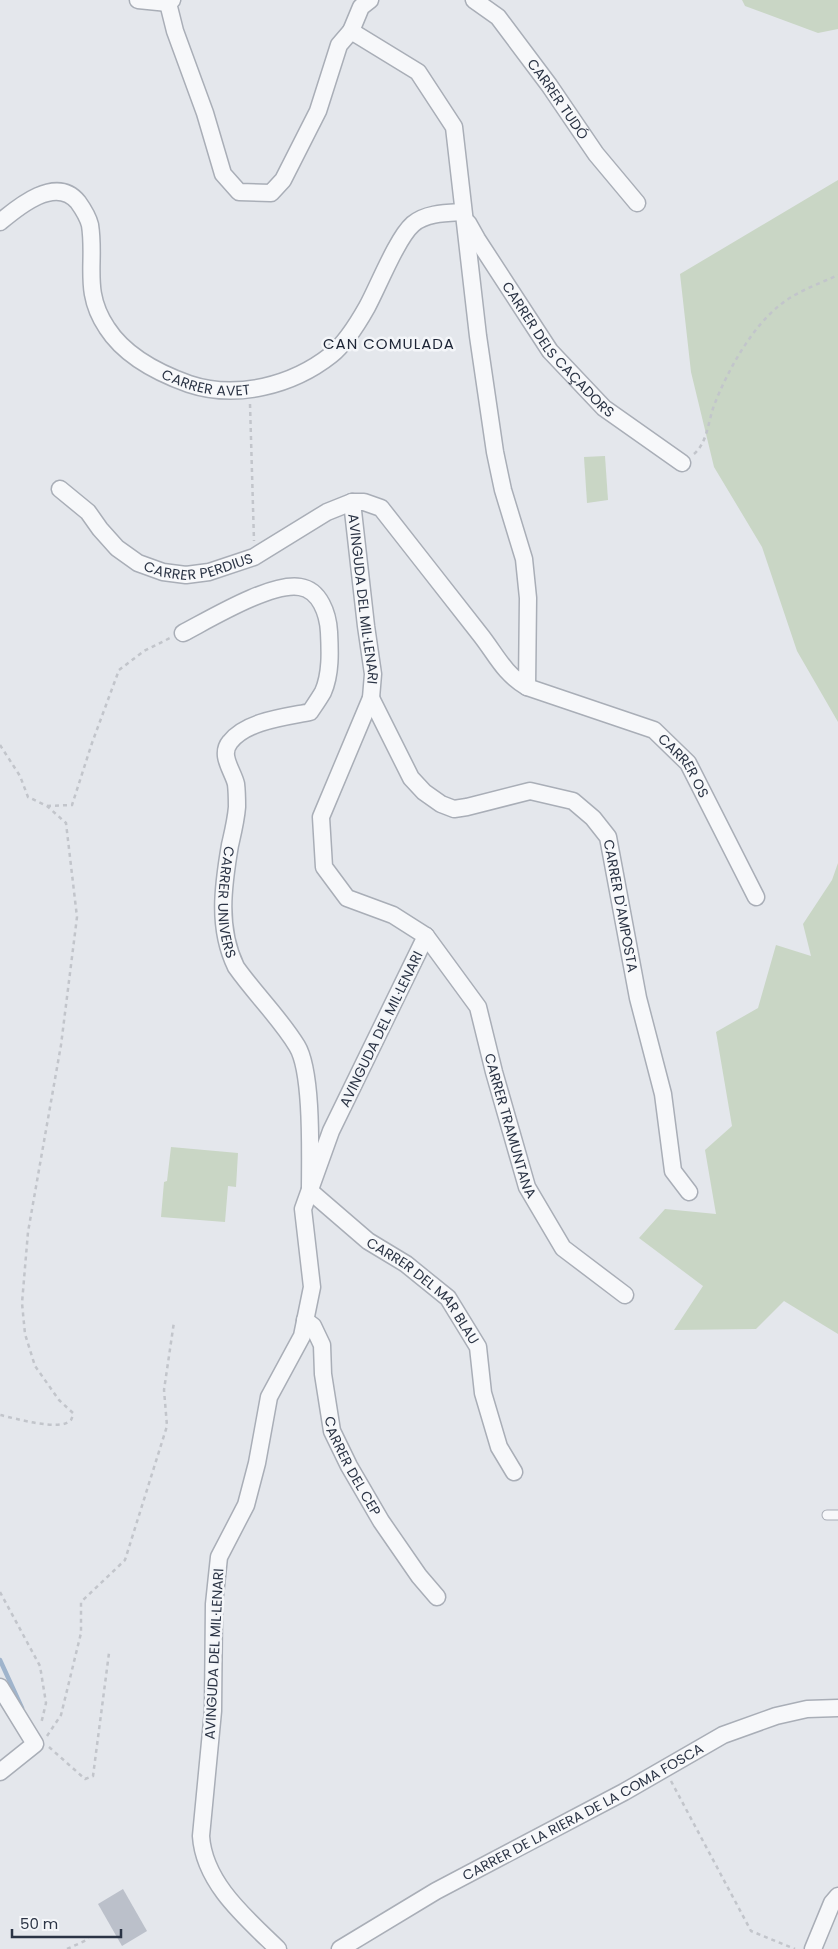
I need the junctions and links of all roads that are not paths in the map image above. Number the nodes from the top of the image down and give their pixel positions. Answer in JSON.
{"nodes":[{"id":1,"x":138,"y":0,"type":"edge"},
{"id":2,"x":370,"y":0,"type":"edge"},
{"id":3,"x":474,"y":0,"type":"edge"},
{"id":4,"x":170,"y":1,"type":"edge"},
{"id":5,"x":351,"y":31,"type":"junction"},
{"id":6,"x":637,"y":203,"type":"dead end"},
{"id":7,"x":463,"y":212,"type":"junction"},
{"id":8,"x":0,"y":222,"type":"edge"},
{"id":9,"x":682,"y":463,"type":"road end"},
{"id":10,"x":60,"y":489,"type":"dead end"},
{"id":11,"x":352,"y":502,"type":"junction"},
{"id":12,"x":183,"y":633,"type":"road end"},
{"id":13,"x":527,"y":687,"type":"junction"},
{"id":14,"x":371,"y":698,"type":"junction"},
{"id":15,"x":756,"y":897,"type":"dead end"},
{"id":16,"x":426,"y":936,"type":"junction"},
{"id":17,"x":310,"y":1190,"type":"junction"},
{"id":18,"x":689,"y":1192,"type":"dead end"},
{"id":19,"x":625,"y":1295,"type":"dead end"},
{"id":20,"x":305,"y":1320,"type":"junction"},
{"id":21,"x":514,"y":1472,"type":"dead end"},
{"id":22,"x":827,"y":1515,"type":"dead end"},
{"id":23,"x":838,"y":1515,"type":"edge"},
{"id":24,"x":437,"y":1598,"type":"dead end"},
{"id":25,"x":0,"y":1686,"type":"edge"},
{"id":26,"x":838,"y":1708,"type":"edge"},
{"id":27,"x":0,"y":1772,"type":"edge"},
{"id":28,"x":838,"y":1896,"type":"edge"},
{"id":29,"x":278,"y":1949,"type":"edge"},
{"id":30,"x":340,"y":1949,"type":"edge"},
{"id":31,"x":813,"y":1949,"type":"edge"}],
"edges":[{"from":1,"to":4,"type":"street"},
{"from":2,"to":5,"type":"street"},
{"from":3,"to":6,"type":"street","name":"CARRER TUDÓ"},
{"from":4,"to":5,"type":"street"},
{"from":5,"to":7,"type":"street"},
{"from":7,"to":8,"type":"street","name":"CARRER AVET"},
{"from":7,"to":9,"type":"street","name":"CARRER DELS CAÇADORS"},
{"from":7,"to":13,"type":"street"},
{"from":10,"to":11,"type":"street","name":"CARRER PERDIUS"},
{"from":11,"to":13,"type":"street","name":"AVINGUDA DEL MIL·LENARI"},
{"from":11,"to":14,"type":"street","name":"AVINGUDA DEL MIL·LENARI"},
{"from":12,"to":17,"type":"street","name":"CARRER UNIVERS"},
{"from":13,"to":15,"type":"street","name":"CARRER OS"},
{"from":14,"to":16,"type":"street","name":"AVINGUDA DEL MIL·LENARI"},
{"from":14,"to":18,"type":"street","name":"CARRER D'AMPOSTA"},
{"from":16,"to":17,"type":"street","name":"AVINGUDA DEL MIL·LENARI"},
{"from":16,"to":19,"type":"street","name":"CARRER TRAMUNTANA"},
{"from":17,"to":20,"type":"street","name":"AVINGUDA DEL MIL·LENARI"},
{"from":17,"to":21,"type":"street","name":"CARRER DEL MAR BLAU"},
{"from":20,"to":24,"type":"street","name":"CARRER DEL CEP"},
{"from":20,"to":29,"type":"street","name":"AVINGUDA DEL MIL·LENARI"},
{"from":22,"to":23,"type":"lane"},
{"from":25,"to":27,"type":"street"},
{"from":26,"to":30,"type":"street","name":"CARRER DE LA RIERA DE LA COMA FOSCA"},
{"from":28,"to":31,"type":"street"}]}
